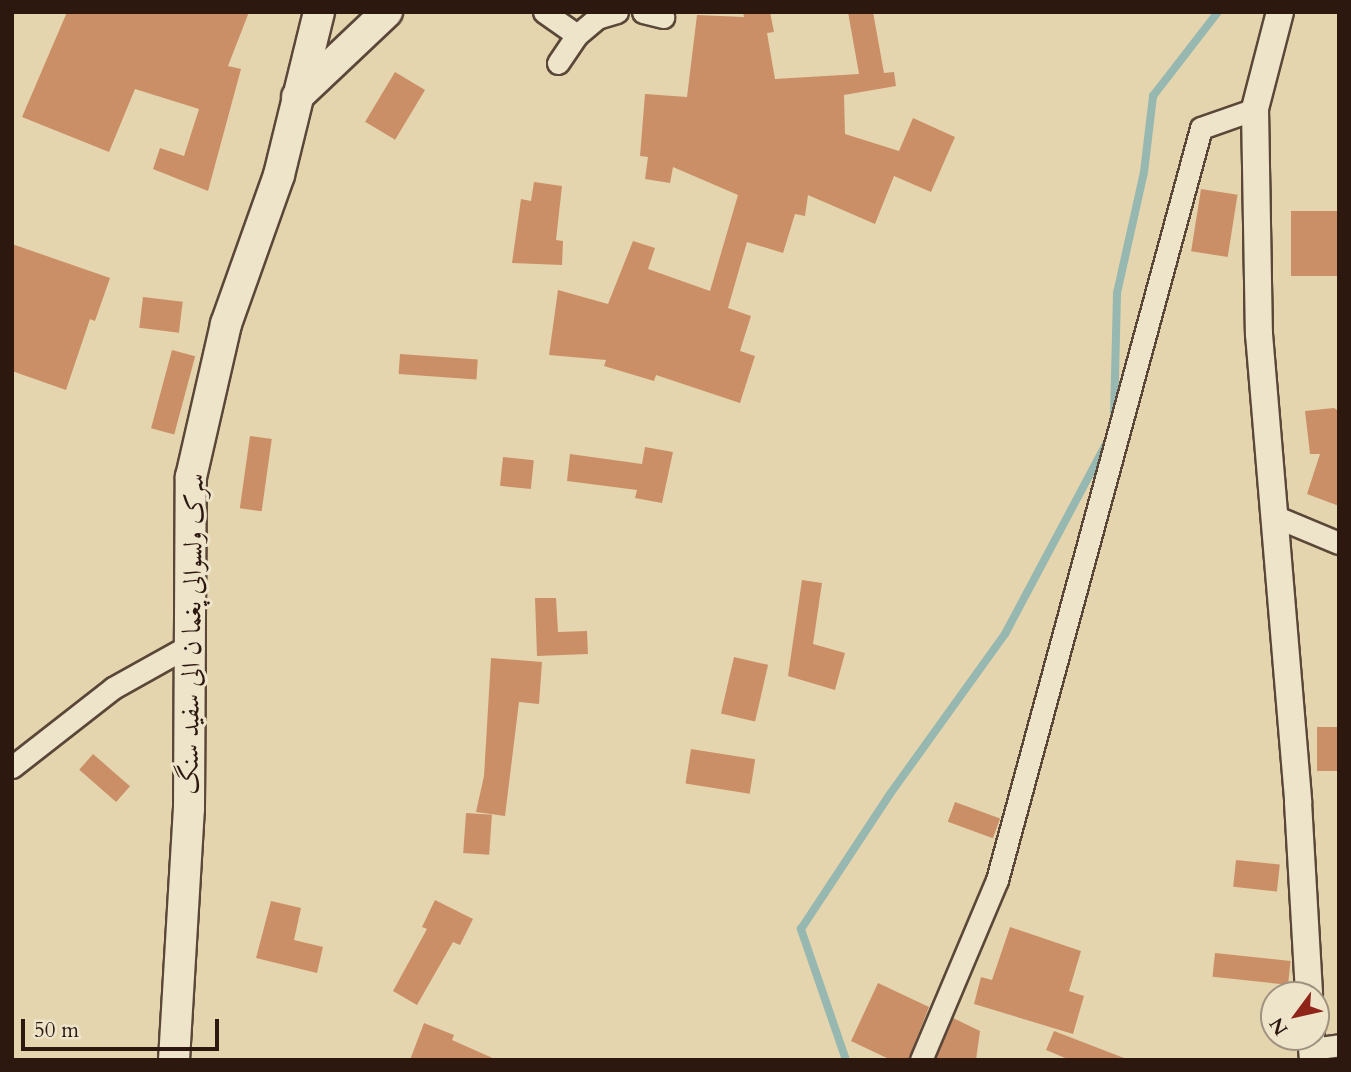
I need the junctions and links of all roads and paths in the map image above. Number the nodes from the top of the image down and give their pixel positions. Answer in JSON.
{"nodes":[{"id":1,"x":319,"y":12,"type":"edge"},
{"id":2,"x":387,"y":12,"type":"edge"},
{"id":3,"x":544,"y":12,"type":"edge"},
{"id":4,"x":617,"y":12,"type":"edge"},
{"id":5,"x":1280,"y":12,"type":"edge"},
{"id":6,"x":577,"y":35,"type":"junction"},
{"id":7,"x":558,"y":63,"type":"dead end"},
{"id":8,"x":297,"y":97,"type":"junction"},
{"id":9,"x":1255,"y":109,"type":"junction"},
{"id":10,"x":1274,"y":516,"type":"junction"},
{"id":11,"x":1339,"y":543,"type":"edge"},
{"id":12,"x":190,"y":645,"type":"junction"},
{"id":13,"x":12,"y":767,"type":"edge"},
{"id":14,"x":1308,"y":981,"type":"edge"},
{"id":15,"x":174,"y":1060,"type":"edge"},
{"id":16,"x":921,"y":1060,"type":"edge"}],
"edges":[{"from":1,"to":8,"type":"main road","name":"سرک ولسوالی پغما ن الی سفید سنگ"},
{"from":2,"to":8,"type":"main road"},
{"from":3,"to":6,"type":"street"},
{"from":4,"to":6,"type":"street"},
{"from":5,"to":9,"type":"street"},
{"from":6,"to":7,"type":"street"},
{"from":8,"to":12,"type":"main road","name":"سرک ولسوالی پغما ن الی سفید سنگ"},
{"from":9,"to":10,"type":"street"},
{"from":9,"to":16,"type":"street"},
{"from":10,"to":11,"type":"street"},
{"from":10,"to":14,"type":"street"},
{"from":12,"to":13,"type":"street"},
{"from":12,"to":15,"type":"main road","name":"سرک ولسوالی پغما ن الی سفید سنگ"}]}
